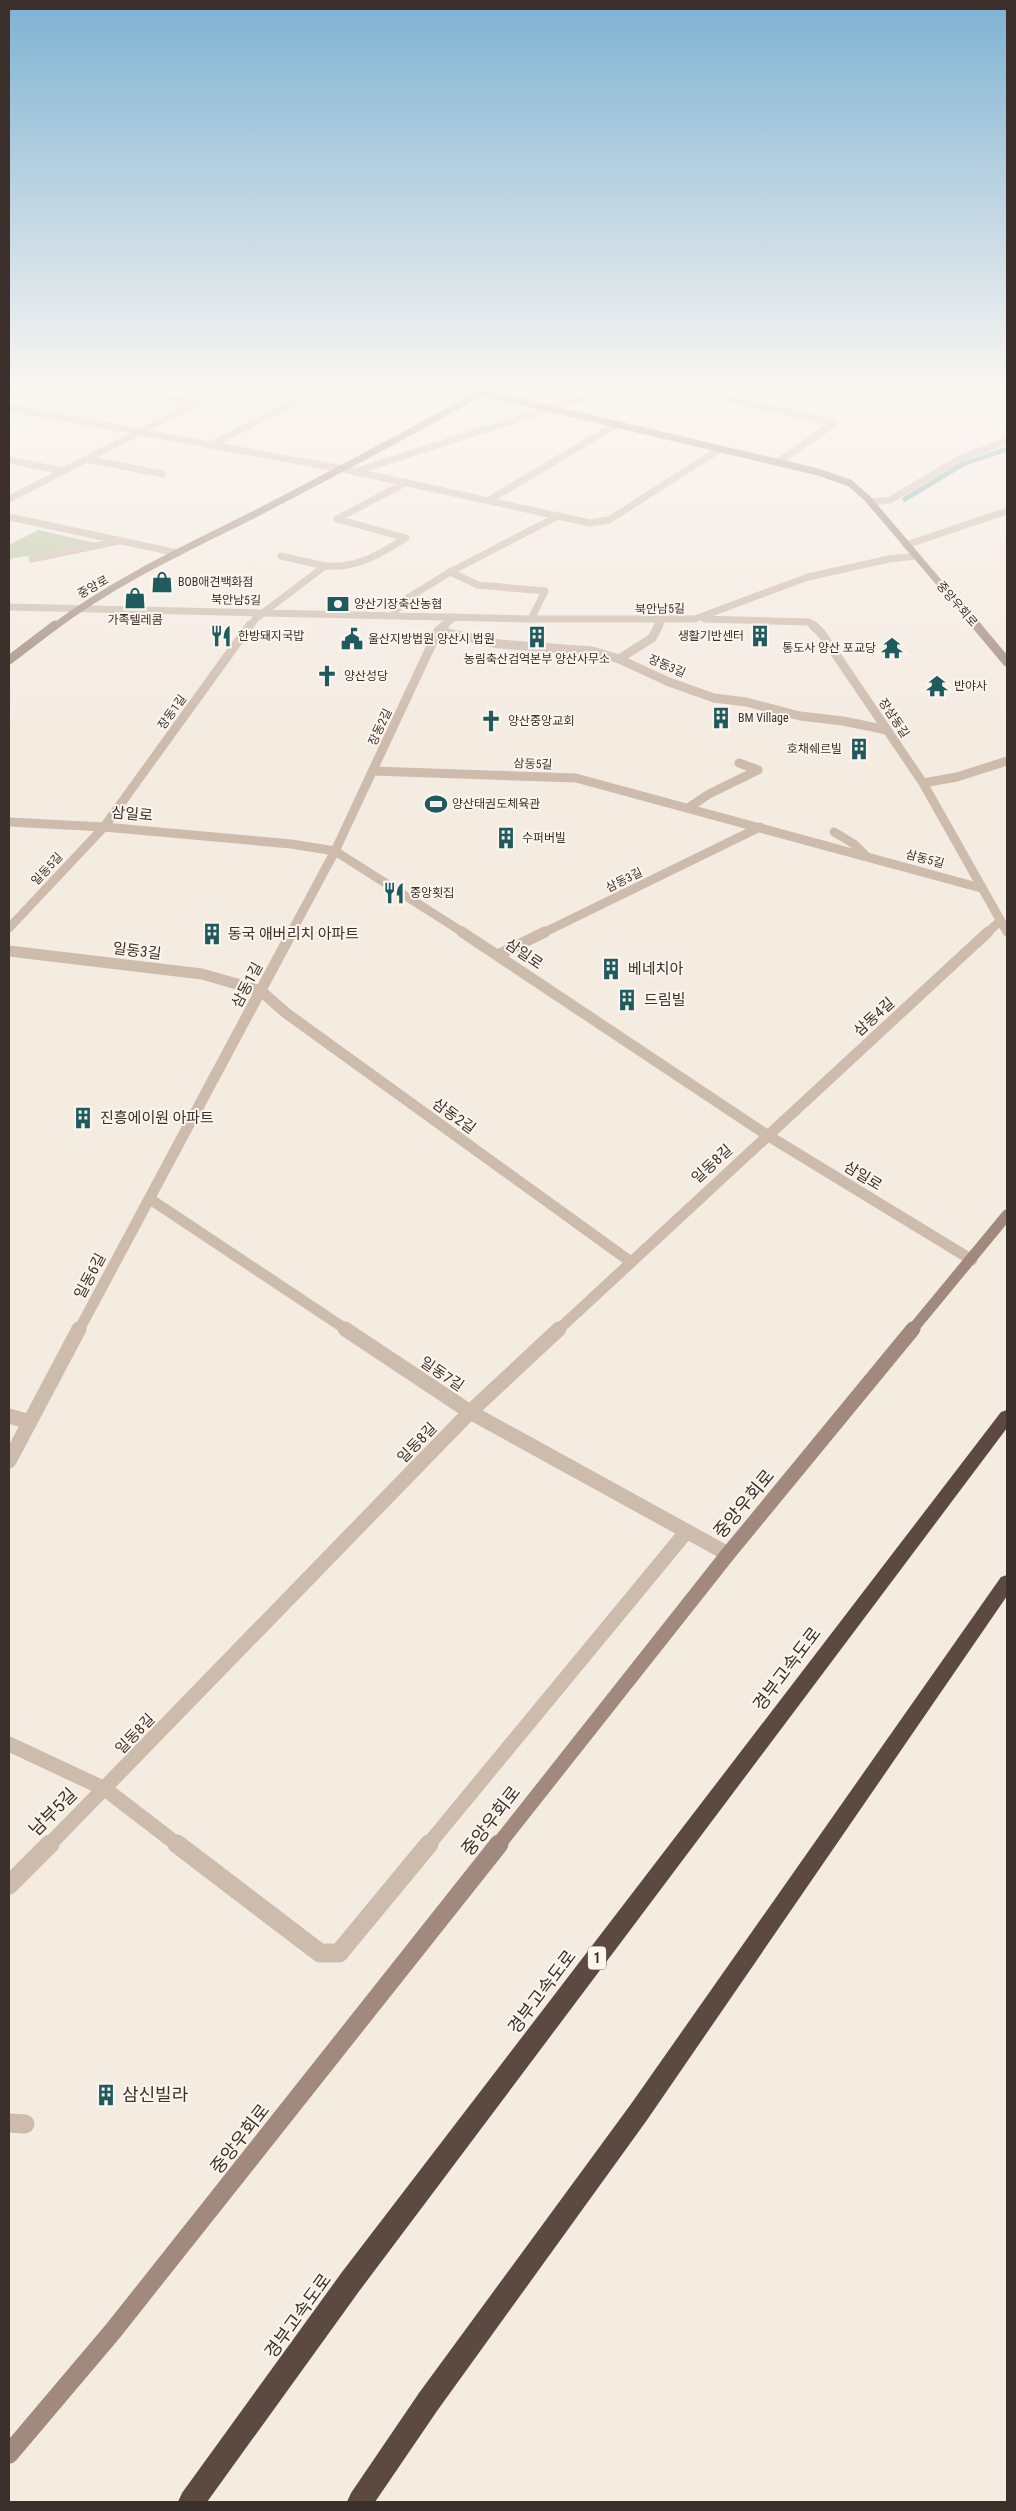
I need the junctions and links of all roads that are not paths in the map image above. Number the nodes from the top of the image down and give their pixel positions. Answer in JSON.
{"nodes":[{"id":1,"x":270,"y":506,"type":"edge"},
{"id":2,"x":361,"y":506,"type":"edge"},
{"id":3,"x":519,"y":506,"type":"edge"},
{"id":4,"x":630,"y":506,"type":"edge"},
{"id":5,"x":873,"y":506,"type":"edge"},
{"id":6,"x":1007,"y":511,"type":"edge"},
{"id":7,"x":558,"y":516,"type":"junction"},
{"id":8,"x":9,"y":517,"type":"edge"},
{"id":9,"x":119,"y":541,"type":"junction"},
{"id":10,"x":906,"y":545,"type":"junction"},
{"id":11,"x":178,"y":553,"type":"junction"},
{"id":12,"x":281,"y":556,"type":"dead end"},
{"id":13,"x":916,"y":556,"type":"junction"},
{"id":14,"x":32,"y":559,"type":"dead end"},
{"id":15,"x":325,"y":566,"type":"junction"},
{"id":16,"x":450,"y":572,"type":"junction"},
{"id":17,"x":9,"y":607,"type":"edge"},
{"id":18,"x":77,"y":609,"type":"junction"},
{"id":19,"x":262,"y":612,"type":"junction"},
{"id":20,"x":394,"y":614,"type":"junction"},
{"id":21,"x":454,"y":617,"type":"junction"},
{"id":22,"x":531,"y":619,"type":"junction"},
{"id":23,"x":695,"y":619,"type":"junction"},
{"id":24,"x":660,"y":621,"type":"junction"},
{"id":25,"x":438,"y":632,"type":"junction"},
{"id":26,"x":618,"y":659,"type":"junction"},
{"id":27,"x":9,"y":660,"type":"edge"},
{"id":28,"x":1007,"y":662,"type":"edge"},
{"id":29,"x":886,"y":730,"type":"junction"},
{"id":30,"x":1007,"y":761,"type":"edge"},
{"id":31,"x":739,"y":763,"type":"dead end"},
{"id":32,"x":373,"y":771,"type":"junction"},
{"id":33,"x":923,"y":783,"type":"junction"},
{"id":34,"x":688,"y":808,"type":"junction"},
{"id":35,"x":9,"y":822,"type":"edge"},
{"id":36,"x":104,"y":827,"type":"junction"},
{"id":37,"x":760,"y":827,"type":"junction"},
{"id":38,"x":834,"y":832,"type":"dead end"},
{"id":39,"x":335,"y":851,"type":"junction"},
{"id":40,"x":866,"y":856,"type":"junction"},
{"id":41,"x":981,"y":888,"type":"junction"},
{"id":42,"x":1000,"y":921,"type":"junction"},
{"id":43,"x":9,"y":928,"type":"edge"},
{"id":44,"x":1007,"y":932,"type":"edge"},
{"id":45,"x":9,"y":952,"type":"edge"},
{"id":46,"x":498,"y":955,"type":"junction"},
{"id":47,"x":260,"y":991,"type":"junction"},
{"id":48,"x":199,"y":1106,"type":"joint"},
{"id":49,"x":767,"y":1135,"type":"junction"},
{"id":50,"x":150,"y":1199,"type":"junction"},
{"id":51,"x":1007,"y":1215,"type":"edge"},
{"id":52,"x":972,"y":1260,"type":"junction"},
{"id":53,"x":631,"y":1262,"type":"junction"},
{"id":54,"x":470,"y":1412,"type":"junction"},
{"id":55,"x":9,"y":1416,"type":"edge"},
{"id":56,"x":1007,"y":1416,"type":"edge"},
{"id":57,"x":30,"y":1422,"type":"junction"},
{"id":58,"x":9,"y":1461,"type":"edge"},
{"id":59,"x":687,"y":1531,"type":"junction"},
{"id":60,"x":728,"y":1554,"type":"junction"},
{"id":61,"x":1007,"y":1582,"type":"edge"},
{"id":62,"x":9,"y":1744,"type":"edge"},
{"id":63,"x":105,"y":1789,"type":"junction"},
{"id":64,"x":9,"y":1885,"type":"edge"},
{"id":65,"x":9,"y":2454,"type":"edge"},
{"id":66,"x":191,"y":2502,"type":"edge"},
{"id":67,"x":360,"y":2502,"type":"edge"}],
"edges":[{"from":1,"to":11,"type":"main road","name":"중앙로"},
{"from":2,"to":15,"type":"street"},
{"from":3,"to":7,"type":"street"},
{"from":4,"to":7,"type":"street"},
{"from":5,"to":10,"type":"main road","name":"중앙우회로"},
{"from":6,"to":10,"type":"street"},
{"from":7,"to":16,"type":"street"},
{"from":8,"to":9,"type":"street"},
{"from":9,"to":11,"type":"street"},
{"from":9,"to":14,"type":"street"},
{"from":10,"to":13,"type":"main road","name":"중앙우회로"},
{"from":11,"to":18,"type":"main road","name":"중앙로"},
{"from":12,"to":15,"type":"street"},
{"from":13,"to":23,"type":"street","name":"북안남5길"},
{"from":13,"to":28,"type":"main road","name":"중앙우회로"},
{"from":15,"to":19,"type":"street","name":"장동1길"},
{"from":16,"to":20,"type":"street"},
{"from":16,"to":22,"type":"street"},
{"from":17,"to":18,"type":"street","name":"북안남5길"},
{"from":18,"to":19,"type":"street","name":"북안남5길"},
{"from":18,"to":27,"type":"main road","name":"중앙로"},
{"from":19,"to":20,"type":"street","name":"북안남5길"},
{"from":19,"to":36,"type":"street","name":"장동1길"},
{"from":20,"to":21,"type":"street","name":"북안남5길"},
{"from":21,"to":22,"type":"street","name":"북안남5길"},
{"from":21,"to":25,"type":"street","name":"장동2길"},
{"from":22,"to":24,"type":"street","name":"북안남5길"},
{"from":23,"to":24,"type":"street","name":"북안남5길"},
{"from":23,"to":29,"type":"street","name":"장삼동길"},
{"from":24,"to":26,"type":"street"},
{"from":25,"to":26,"type":"street","name":"장동3길"},
{"from":25,"to":32,"type":"street","name":"장동2길"},
{"from":26,"to":29,"type":"street","name":"장동3길"},
{"from":29,"to":33,"type":"street","name":"장삼동길"},
{"from":30,"to":33,"type":"street"},
{"from":31,"to":34,"type":"street"},
{"from":32,"to":34,"type":"street","name":"삼동5길"},
{"from":32,"to":39,"type":"street","name":"장동2길"},
{"from":33,"to":41,"type":"street","name":"장삼동길"},
{"from":34,"to":37,"type":"street","name":"삼동5길"},
{"from":35,"to":36,"type":"street","name":"삼일로"},
{"from":36,"to":39,"type":"street","name":"삼일로"},
{"from":36,"to":43,"type":"street","name":"일동5길"},
{"from":37,"to":40,"type":"street","name":"삼동5길"},
{"from":37,"to":46,"type":"street","name":"삼동3길"},
{"from":38,"to":40,"type":"street"},
{"from":39,"to":46,"type":"street","name":"삼일로"},
{"from":39,"to":47,"type":"street","name":"삼동1길"},
{"from":40,"to":41,"type":"street","name":"삼동5길"},
{"from":41,"to":42,"type":"street","name":"장삼동길"},
{"from":42,"to":44,"type":"street","name":"장삼동길"},
{"from":42,"to":49,"type":"street","name":"삼동4길"},
{"from":45,"to":47,"type":"street","name":"일동3길"},
{"from":46,"to":49,"type":"street","name":"삼일로"},
{"from":47,"to":48,"type":"street","name":"삼동1길"},
{"from":47,"to":53,"type":"street","name":"삼동2길"},
{"from":48,"to":50,"type":"street","name":"일동6길"},
{"from":49,"to":52,"type":"street","name":"삼일로"},
{"from":49,"to":53,"type":"street","name":"일동8길"},
{"from":50,"to":54,"type":"street","name":"일동7길"},
{"from":50,"to":57,"type":"street","name":"일동6길"},
{"from":51,"to":52,"type":"main road","name":"중앙우회로"},
{"from":52,"to":60,"type":"main road","name":"중앙우회로"},
{"from":53,"to":54,"type":"street","name":"일동8길"},
{"from":54,"to":59,"type":"street","name":"일동7길"},
{"from":54,"to":63,"type":"street","name":"일동8길"},
{"from":55,"to":57,"type":"street"},
{"from":56,"to":66,"type":"highway","name":"경부고속도로","number":"1"},
{"from":57,"to":58,"type":"street","name":"일동6길"},
{"from":59,"to":60,"type":"street","name":"일동7길"},
{"from":59,"to":63,"type":"street"},
{"from":60,"to":65,"type":"main road","name":"중앙우회로"},
{"from":61,"to":67,"type":"highway"},
{"from":62,"to":63,"type":"street"},
{"from":63,"to":64,"type":"street","name":"남부5길"}]}
